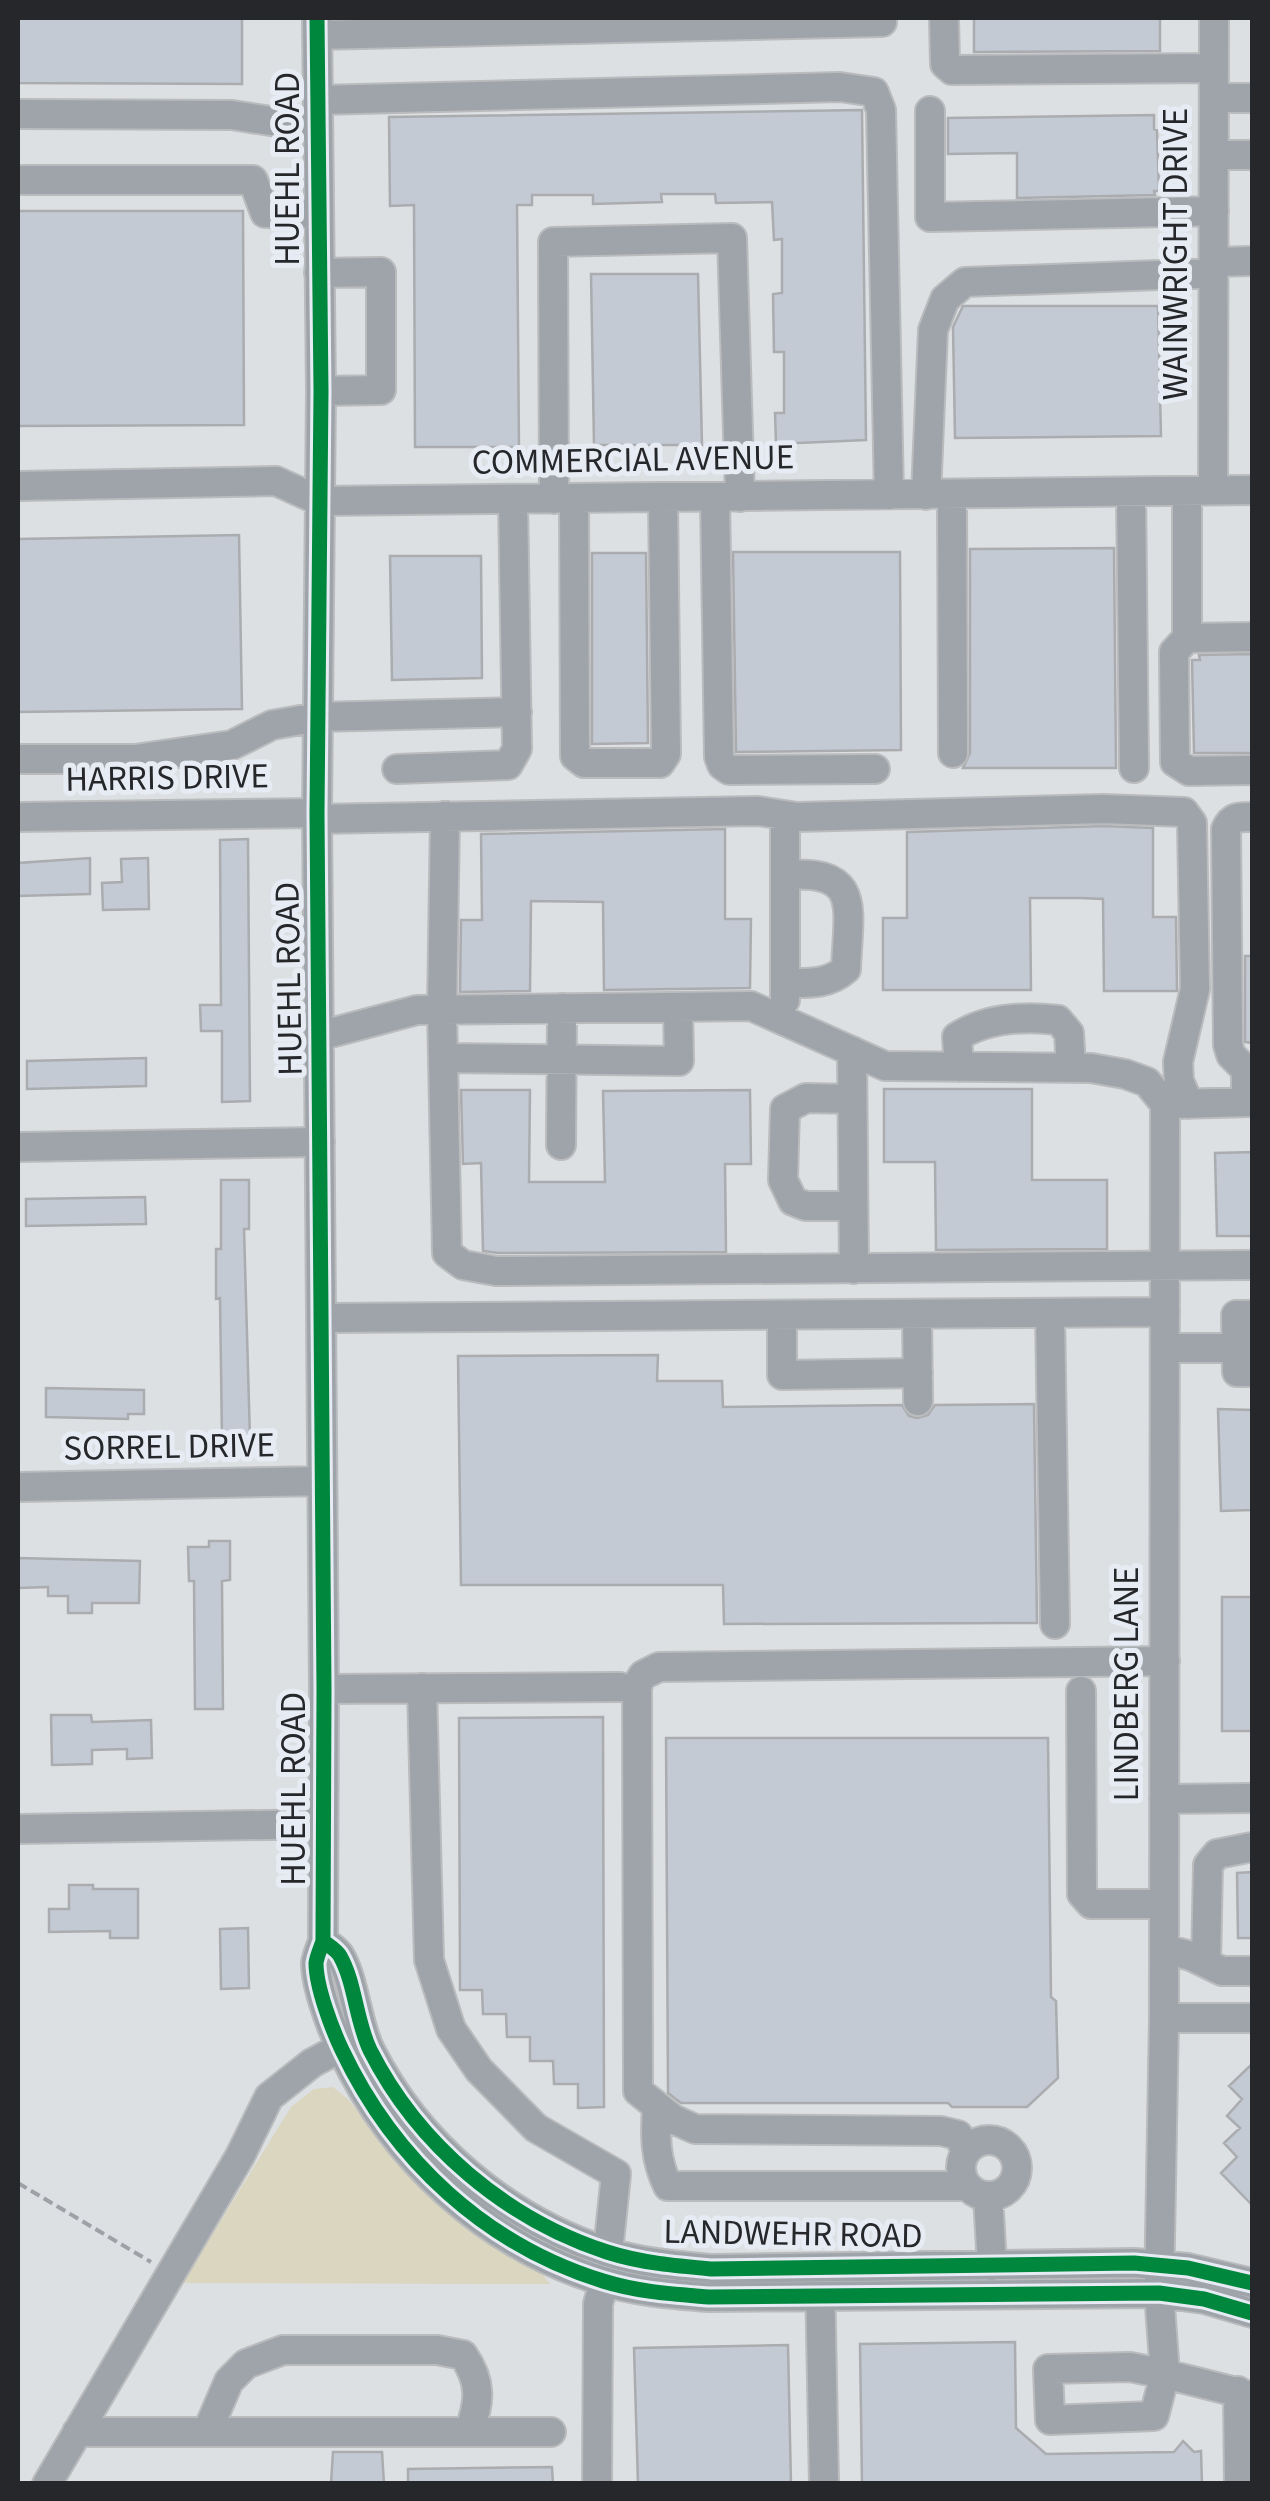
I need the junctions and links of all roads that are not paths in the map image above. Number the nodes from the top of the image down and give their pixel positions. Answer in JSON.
{"nodes":[{"id":1,"x":944,"y":18,"type":"edge"},
{"id":2,"x":1214,"y":18,"type":"edge"},
{"id":3,"x":882,"y":22,"type":"dead end"},
{"id":4,"x":317,"y":26,"type":"edge"},
{"id":5,"x":1214,"y":68,"type":"junction"},
{"id":6,"x":1214,"y":98,"type":"junction"},
{"id":7,"x":1252,"y":98,"type":"edge"},
{"id":8,"x":318,"y":111,"type":"junction"},
{"id":9,"x":930,"y":111,"type":"dead end"},
{"id":10,"x":18,"y":114,"type":"edge"},
{"id":11,"x":1214,"y":155,"type":"junction"},
{"id":12,"x":1252,"y":155,"type":"edge"},
{"id":13,"x":18,"y":180,"type":"edge"},
{"id":14,"x":1214,"y":211,"type":"junction"},
{"id":15,"x":318,"y":214,"type":"junction"},
{"id":16,"x":1252,"y":262,"type":"edge"},
{"id":17,"x":1214,"y":267,"type":"junction"},
{"id":18,"x":319,"y":273,"type":"junction"},
{"id":19,"x":321,"y":391,"type":"junction"},
{"id":20,"x":18,"y":486,"type":"edge"},
{"id":21,"x":1252,"y":490,"type":"edge"},
{"id":22,"x":1200,"y":491,"type":"junction"},
{"id":23,"x":1132,"y":492,"type":"junction"},
{"id":24,"x":939,"y":495,"type":"junction"},
{"id":25,"x":888,"y":496,"type":"junction"},
{"id":26,"x":728,"y":497,"type":"junction"},
{"id":27,"x":564,"y":498,"type":"junction"},
{"id":28,"x":662,"y":498,"type":"junction"},
{"id":29,"x":514,"y":499,"type":"junction"},
{"id":30,"x":320,"y":501,"type":"junction"},
{"id":31,"x":1252,"y":637,"type":"edge"},
{"id":32,"x":1187,"y":638,"type":"junction"},
{"id":33,"x":516,"y":712,"type":"junction"},
{"id":34,"x":318,"y":716,"type":"junction"},
{"id":35,"x":953,"y":753,"type":"dead end"},
{"id":36,"x":18,"y":759,"type":"edge"},
{"id":37,"x":1134,"y":768,"type":"dead end"},
{"id":38,"x":398,"y":769,"type":"dead end"},
{"id":39,"x":875,"y":769,"type":"dead end"},
{"id":40,"x":1252,"y":770,"type":"edge"},
{"id":41,"x":317,"y":816,"type":"junction"},
{"id":42,"x":445,"y":816,"type":"junction"},
{"id":43,"x":785,"y":816,"type":"junction"},
{"id":44,"x":18,"y":817,"type":"edge"},
{"id":45,"x":1252,"y":817,"type":"edge"},
{"id":46,"x":785,"y":876,"type":"junction"},
{"id":47,"x":785,"y":982,"type":"junction"},
{"id":48,"x":678,"y":1007,"type":"junction"},
{"id":49,"x":562,"y":1008,"type":"junction"},
{"id":50,"x":442,"y":1010,"type":"junction"},
{"id":51,"x":786,"y":1021,"type":"junction"},
{"id":52,"x":319,"y":1036,"type":"junction"},
{"id":53,"x":852,"y":1051,"type":"junction"},
{"id":54,"x":443,"y":1058,"type":"junction"},
{"id":55,"x":562,"y":1060,"type":"junction"},
{"id":56,"x":959,"y":1067,"type":"junction"},
{"id":57,"x":1071,"y":1068,"type":"junction"},
{"id":58,"x":852,"y":1098,"type":"junction"},
{"id":59,"x":1249,"y":1102,"type":"edge"},
{"id":60,"x":1177,"y":1104,"type":"junction"},
{"id":61,"x":320,"y":1142,"type":"junction"},
{"id":62,"x":561,"y":1145,"type":"dead end"},
{"id":63,"x":18,"y":1147,"type":"edge"},
{"id":64,"x":854,"y":1206,"type":"junction"},
{"id":65,"x":1252,"y":1265,"type":"edge"},
{"id":66,"x":854,"y":1268,"type":"junction"},
{"id":67,"x":1166,"y":1268,"type":"junction"},
{"id":68,"x":1166,"y":1312,"type":"junction"},
{"id":69,"x":1050,"y":1313,"type":"junction"},
{"id":70,"x":917,"y":1314,"type":"junction"},
{"id":71,"x":1252,"y":1315,"type":"edge"},
{"id":72,"x":782,"y":1316,"type":"junction"},
{"id":73,"x":321,"y":1318,"type":"junction"},
{"id":74,"x":1166,"y":1348,"type":"junction"},
{"id":75,"x":1237,"y":1348,"type":"junction"},
{"id":76,"x":1252,"y":1372,"type":"edge"},
{"id":77,"x":322,"y":1481,"type":"junction"},
{"id":78,"x":18,"y":1487,"type":"edge"},
{"id":79,"x":1055,"y":1624,"type":"dead end"},
{"id":80,"x":1165,"y":1661,"type":"junction"},
{"id":81,"x":422,"y":1688,"type":"junction"},
{"id":82,"x":620,"y":1688,"type":"dead end"},
{"id":83,"x":324,"y":1689,"type":"junction"},
{"id":84,"x":1082,"y":1691,"type":"dead end"},
{"id":85,"x":1252,"y":1798,"type":"edge"},
{"id":86,"x":1164,"y":1799,"type":"junction"},
{"id":87,"x":323,"y":1824,"type":"junction"},
{"id":88,"x":18,"y":1829,"type":"edge"},
{"id":89,"x":1252,"y":1846,"type":"edge"},
{"id":90,"x":1164,"y":1904,"type":"junction"},
{"id":91,"x":1164,"y":1949,"type":"junction"},
{"id":92,"x":1206,"y":1964,"type":"junction"},
{"id":93,"x":1252,"y":1972,"type":"edge"},
{"id":94,"x":1164,"y":2018,"type":"junction"},
{"id":95,"x":1252,"y":2018,"type":"edge"},
{"id":96,"x":353,"y":2041,"type":"junction"},
{"id":97,"x":658,"y":2106,"type":"junction"},
{"id":98,"x":966,"y":2151,"type":"junction"},
{"id":99,"x":978,"y":2191,"type":"junction"},
{"id":100,"x":608,"y":2252,"type":"junction"},
{"id":101,"x":1162,"y":2264,"type":"junction"},
{"id":102,"x":992,"y":2266,"type":"junction"},
{"id":103,"x":604,"y":2282,"type":"junction"},
{"id":104,"x":820,"y":2282,"type":"junction"},
{"id":105,"x":1252,"y":2282,"type":"edge"},
{"id":106,"x":1159,"y":2293,"type":"junction"},
{"id":107,"x":1252,"y":2312,"type":"edge"},
{"id":108,"x":1245,"y":2394,"type":"edge"},
{"id":109,"x":78,"y":2432,"type":"junction"},
{"id":110,"x":207,"y":2432,"type":"junction"},
{"id":111,"x":468,"y":2432,"type":"junction"},
{"id":112,"x":550,"y":2432,"type":"dead end"},
{"id":113,"x":47,"y":2484,"type":"edge"},
{"id":114,"x":597,"y":2484,"type":"edge"},
{"id":115,"x":824,"y":2484,"type":"edge"},
{"id":116,"x":1239,"y":2484,"type":"edge"}],
"edges":[{"from":1,"to":5,"type":"street"},
{"from":2,"to":5,"type":"street","name":"WAINWRIGHT DRIVE"},
{"from":3,"to":4,"type":"street"},
{"from":4,"to":8,"type":"street","name":"HUEHL ROAD"},
{"from":5,"to":6,"type":"street","name":"WAINWRIGHT DRIVE"},
{"from":6,"to":7,"type":"street"},
{"from":6,"to":11,"type":"street","name":"WAINWRIGHT DRIVE"},
{"from":8,"to":10,"type":"street"},
{"from":8,"to":15,"type":"street","name":"HUEHL ROAD"},
{"from":8,"to":25,"type":"street"},
{"from":9,"to":14,"type":"street"},
{"from":11,"to":12,"type":"street"},
{"from":11,"to":14,"type":"street","name":"WAINWRIGHT DRIVE"},
{"from":13,"to":15,"type":"street"},
{"from":14,"to":17,"type":"street","name":"WAINWRIGHT DRIVE"},
{"from":15,"to":18,"type":"street","name":"HUEHL ROAD"},
{"from":16,"to":17,"type":"street"},
{"from":17,"to":22,"type":"street","name":"WAINWRIGHT DRIVE"},
{"from":17,"to":24,"type":"street"},
{"from":18,"to":19,"type":"street","name":"HUEHL ROAD"},
{"from":18,"to":19,"type":"street"},
{"from":19,"to":30,"type":"street","name":"HUEHL ROAD"},
{"from":20,"to":30,"type":"street","name":"COMMERCIAL AVENUE"},
{"from":21,"to":22,"type":"street","name":"COMMERCIAL AVENUE"},
{"from":22,"to":23,"type":"street","name":"COMMERCIAL AVENUE"},
{"from":22,"to":32,"type":"street","name":"WAINWRIGHT DRIVE"},
{"from":23,"to":24,"type":"street","name":"COMMERCIAL AVENUE"},
{"from":23,"to":37,"type":"street"},
{"from":24,"to":25,"type":"street","name":"COMMERCIAL AVENUE"},
{"from":24,"to":35,"type":"street"},
{"from":25,"to":26,"type":"street","name":"COMMERCIAL AVENUE"},
{"from":26,"to":27,"type":"street"},
{"from":26,"to":28,"type":"street","name":"COMMERCIAL AVENUE"},
{"from":26,"to":39,"type":"street"},
{"from":27,"to":28,"type":"street","name":"COMMERCIAL AVENUE"},
{"from":27,"to":28,"type":"street"},
{"from":27,"to":29,"type":"street","name":"COMMERCIAL AVENUE"},
{"from":29,"to":30,"type":"street","name":"COMMERCIAL AVENUE"},
{"from":29,"to":33,"type":"street"},
{"from":30,"to":34,"type":"street","name":"HUEHL ROAD"},
{"from":31,"to":32,"type":"street"},
{"from":32,"to":40,"type":"street","name":"WAINWRIGHT DRIVE"},
{"from":33,"to":34,"type":"street"},
{"from":33,"to":38,"type":"street"},
{"from":34,"to":36,"type":"street"},
{"from":34,"to":41,"type":"street","name":"HUEHL ROAD"},
{"from":41,"to":42,"type":"street","name":"HARRIS DRIVE"},
{"from":41,"to":44,"type":"street","name":"HARRIS DRIVE"},
{"from":41,"to":52,"type":"street","name":"HUEHL ROAD"},
{"from":42,"to":43,"type":"street","name":"HARRIS DRIVE"},
{"from":42,"to":50,"type":"street"},
{"from":43,"to":46,"type":"street"},
{"from":43,"to":60,"type":"street","name":"LINDBERG LANE"},
{"from":45,"to":59,"type":"street"},
{"from":46,"to":47,"type":"street"},
{"from":46,"to":47,"type":"street"},
{"from":47,"to":51,"type":"street"},
{"from":48,"to":49,"type":"street"},
{"from":48,"to":51,"type":"street"},
{"from":48,"to":55,"type":"street"},
{"from":49,"to":50,"type":"street"},
{"from":49,"to":55,"type":"street"},
{"from":50,"to":52,"type":"street"},
{"from":50,"to":54,"type":"street"},
{"from":51,"to":53,"type":"street"},
{"from":52,"to":61,"type":"street","name":"HUEHL ROAD"},
{"from":53,"to":56,"type":"street"},
{"from":53,"to":58,"type":"street"},
{"from":54,"to":55,"type":"street"},
{"from":54,"to":66,"type":"street"},
{"from":55,"to":62,"type":"street"},
{"from":56,"to":57,"type":"street"},
{"from":56,"to":57,"type":"street"},
{"from":57,"to":60,"type":"street"},
{"from":58,"to":64,"type":"street"},
{"from":58,"to":64,"type":"street"},
{"from":59,"to":60,"type":"street"},
{"from":60,"to":67,"type":"street","name":"LINDBERG LANE"},
{"from":61,"to":63,"type":"street"},
{"from":61,"to":73,"type":"street","name":"HUEHL ROAD"},
{"from":64,"to":66,"type":"street"},
{"from":65,"to":67,"type":"street"},
{"from":66,"to":67,"type":"street"},
{"from":67,"to":68,"type":"street","name":"LINDBERG LANE"},
{"from":68,"to":69,"type":"street"},
{"from":68,"to":74,"type":"street","name":"LINDBERG LANE"},
{"from":69,"to":70,"type":"street"},
{"from":69,"to":79,"type":"street"},
{"from":70,"to":72,"type":"street"},
{"from":70,"to":72,"type":"street"},
{"from":71,"to":75,"type":"street"},
{"from":72,"to":73,"type":"street"},
{"from":73,"to":77,"type":"street","name":"HUEHL ROAD"},
{"from":74,"to":75,"type":"street"},
{"from":74,"to":80,"type":"street","name":"LINDBERG LANE"},
{"from":75,"to":76,"type":"street"},
{"from":77,"to":78,"type":"street","name":"SORREL DRIVE"},
{"from":77,"to":83,"type":"street","name":"HUEHL ROAD"},
{"from":80,"to":86,"type":"street","name":"LINDBERG LANE"},
{"from":80,"to":97,"type":"street"},
{"from":81,"to":82,"type":"street"},
{"from":81,"to":83,"type":"street"},
{"from":81,"to":100,"type":"street"},
{"from":83,"to":87,"type":"street","name":"HUEHL ROAD"},
{"from":84,"to":90,"type":"street"},
{"from":85,"to":86,"type":"street"},
{"from":86,"to":90,"type":"street","name":"LINDBERG LANE"},
{"from":87,"to":88,"type":"street"},
{"from":87,"to":96,"type":"street","name":"HUEHL ROAD"},
{"from":89,"to":92,"type":"street"},
{"from":90,"to":91,"type":"street","name":"LINDBERG LANE"},
{"from":91,"to":92,"type":"street"},
{"from":91,"to":94,"type":"street","name":"LINDBERG LANE"},
{"from":92,"to":93,"type":"street"},
{"from":94,"to":95,"type":"street"},
{"from":94,"to":101,"type":"street","name":"LINDBERG LANE"},
{"from":96,"to":100,"type":"street","name":"LANDWEHR ROAD"},
{"from":96,"to":103,"type":"street","name":"LANDWEHR ROAD"},
{"from":96,"to":109,"type":"street"},
{"from":97,"to":98,"type":"street"},
{"from":97,"to":99,"type":"street"},
{"from":98,"to":99,"type":"street"},
{"from":98,"to":99,"type":"street"},
{"from":99,"to":102,"type":"street"},
{"from":100,"to":104,"type":"street","name":"LANDWEHR ROAD"},
{"from":101,"to":102,"type":"street","name":"LANDWEHR ROAD"},
{"from":101,"to":105,"type":"street","name":"LANDWEHR ROAD"},
{"from":101,"to":106,"type":"street","name":"LINDBERG LANE"},
{"from":102,"to":104,"type":"street","name":"LANDWEHR ROAD"},
{"from":103,"to":104,"type":"street","name":"LANDWEHR ROAD"},
{"from":103,"to":114,"type":"street"},
{"from":104,"to":106,"type":"street","name":"LANDWEHR ROAD"},
{"from":104,"to":115,"type":"street"},
{"from":106,"to":107,"type":"street","name":"LANDWEHR ROAD"},
{"from":106,"to":108,"type":"street","name":"LINDBERG LANE"},
{"from":108,"to":116,"type":"street"},
{"from":109,"to":110,"type":"street"},
{"from":109,"to":113,"type":"street"},
{"from":110,"to":111,"type":"street"},
{"from":110,"to":111,"type":"street"},
{"from":111,"to":112,"type":"street"}]}
